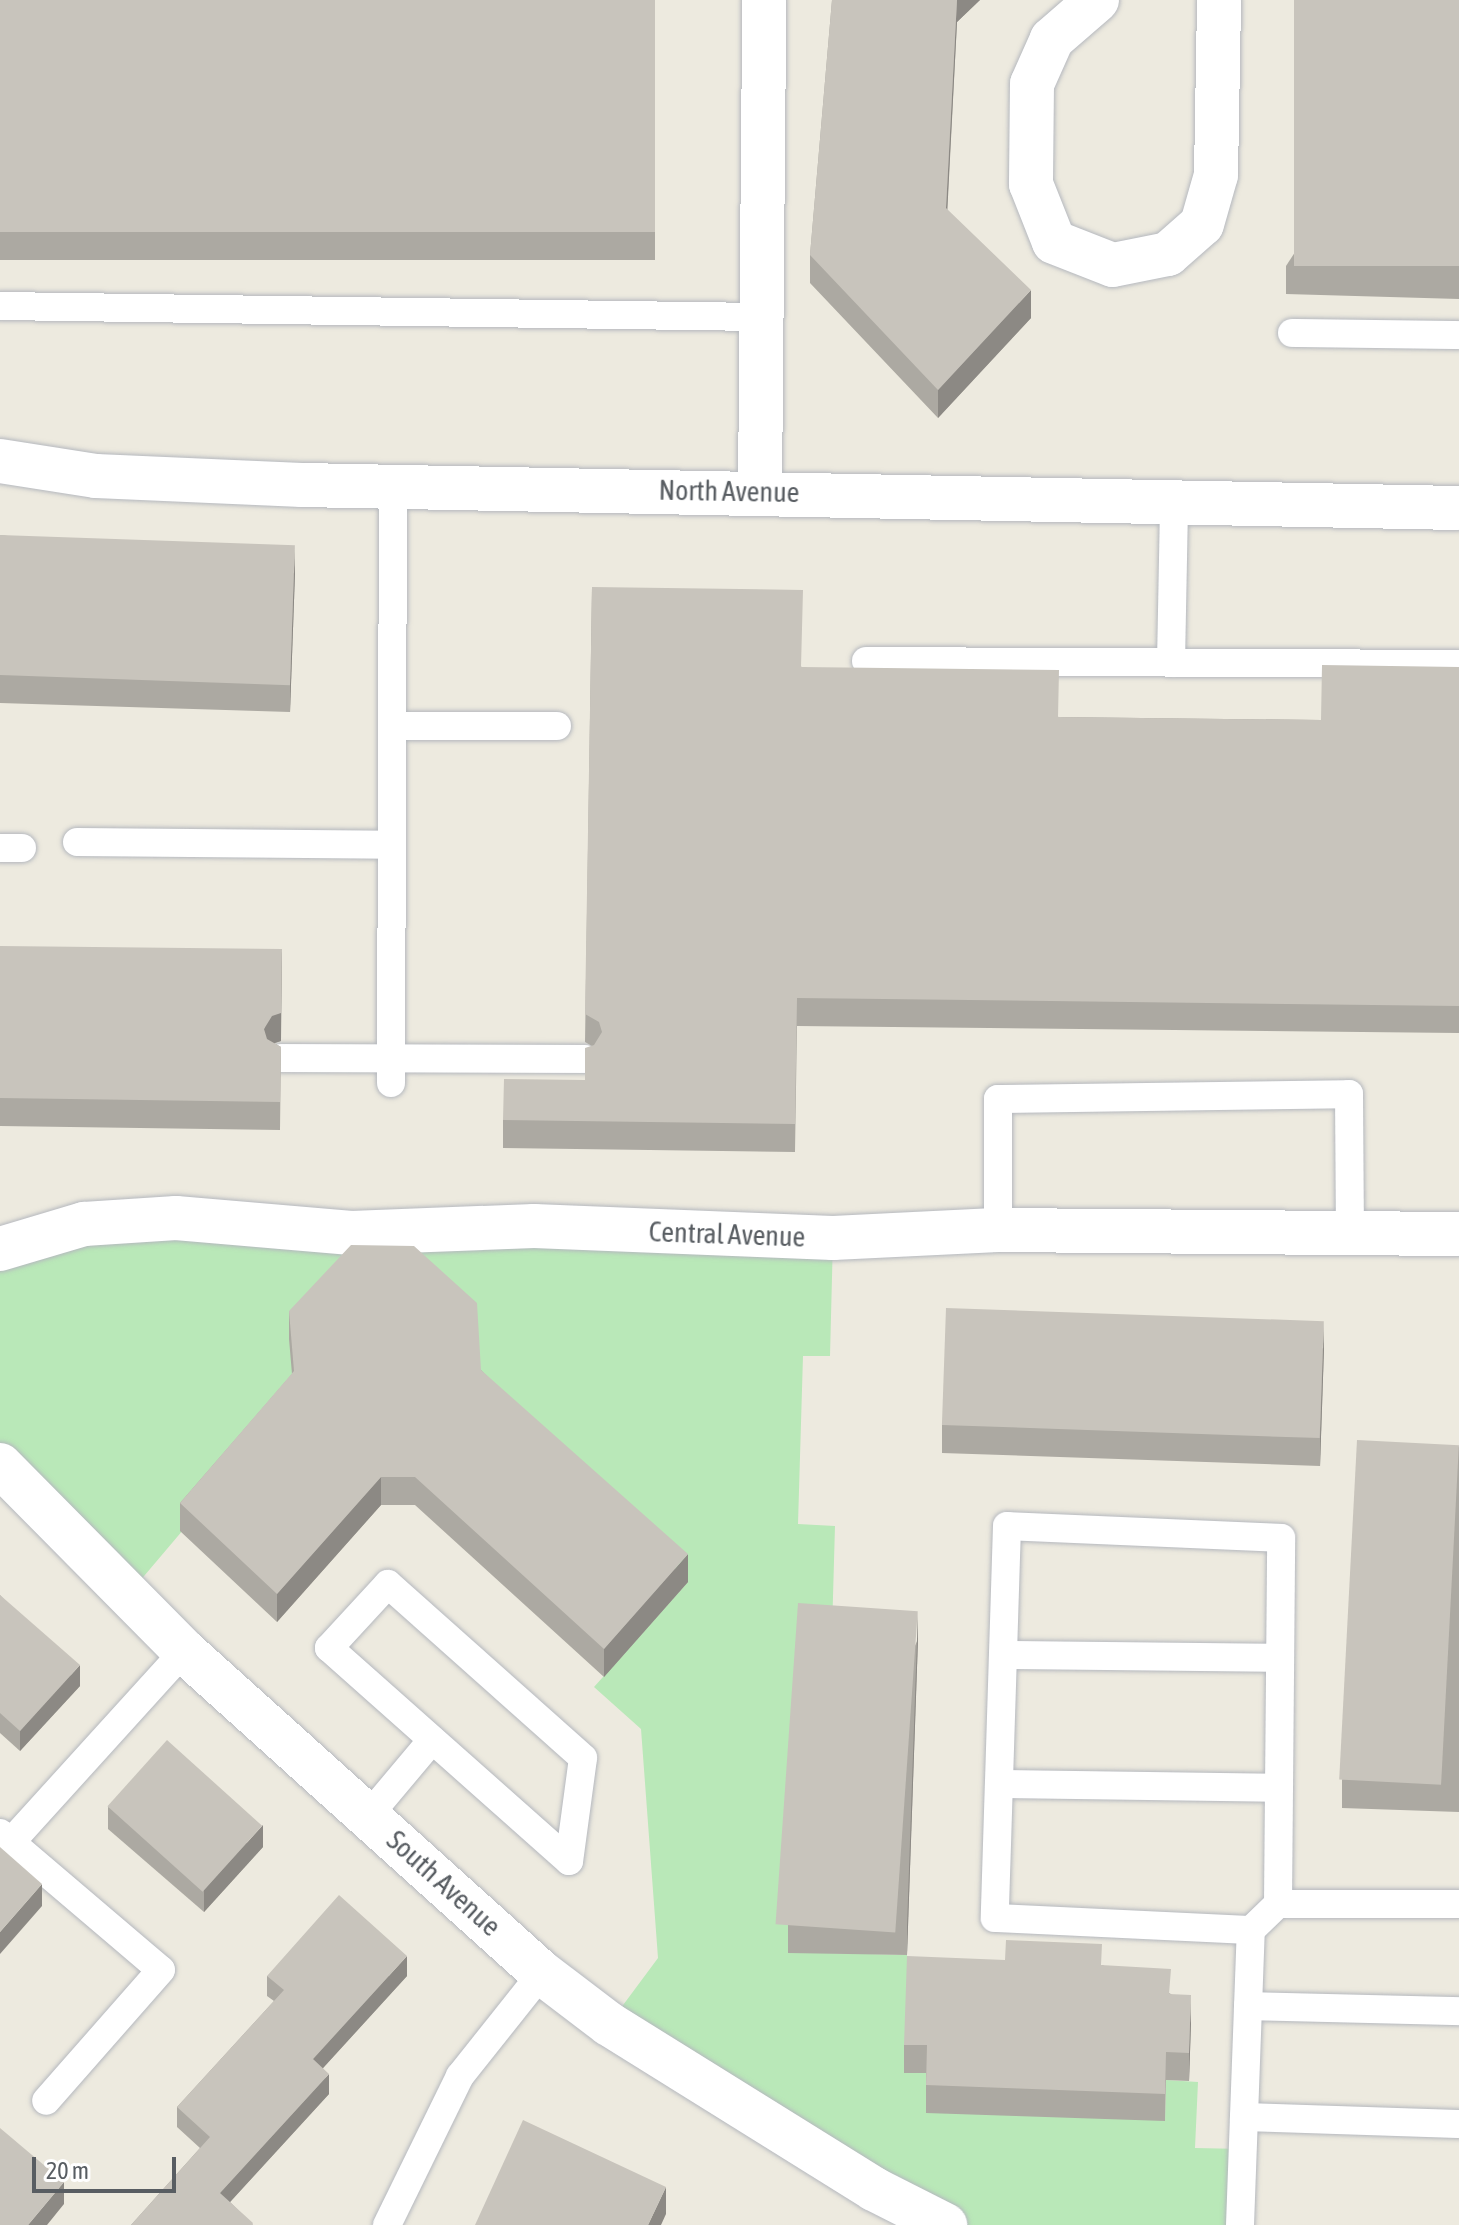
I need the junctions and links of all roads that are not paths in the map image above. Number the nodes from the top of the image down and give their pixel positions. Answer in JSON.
{"nodes":[{"id":1,"x":764,"y":0,"type":"edge"},
{"id":2,"x":1097,"y":0,"type":"edge"},
{"id":3,"x":1219,"y":0,"type":"edge"},
{"id":4,"x":0,"y":306,"type":"edge"},
{"id":5,"x":761,"y":317,"type":"junction"},
{"id":6,"x":1292,"y":333,"type":"dead end"},
{"id":7,"x":1459,"y":335,"type":"edge"},
{"id":8,"x":0,"y":461,"type":"edge"},
{"id":9,"x":393,"y":487,"type":"junction"},
{"id":10,"x":760,"y":492,"type":"junction"},
{"id":11,"x":1174,"y":501,"type":"junction"},
{"id":12,"x":1459,"y":508,"type":"edge"},
{"id":13,"x":866,"y":661,"type":"dead end"},
{"id":14,"x":1171,"y":663,"type":"junction"},
{"id":15,"x":1459,"y":664,"type":"edge"},
{"id":16,"x":392,"y":726,"type":"junction"},
{"id":17,"x":557,"y":726,"type":"dead end"},
{"id":18,"x":77,"y":842,"type":"dead end"},
{"id":19,"x":392,"y":845,"type":"junction"},
{"id":20,"x":281,"y":1058,"type":"edge"},
{"id":21,"x":585,"y":1059,"type":"edge"},
{"id":22,"x":392,"y":1069,"type":"junction"},
{"id":23,"x":998,"y":1230,"type":"junction"},
{"id":24,"x":1350,"y":1233,"type":"junction"},
{"id":25,"x":1459,"y":1234,"type":"edge"},
{"id":26,"x":0,"y":1249,"type":"edge"},
{"id":27,"x":0,"y":1465,"type":"edge"},
{"id":28,"x":184,"y":1651,"type":"junction"},
{"id":29,"x":1003,"y":1655,"type":"junction"},
{"id":30,"x":1280,"y":1658,"type":"junction"},
{"id":31,"x":432,"y":1740,"type":"junction"},
{"id":32,"x":999,"y":1784,"type":"junction"},
{"id":33,"x":1279,"y":1788,"type":"junction"},
{"id":34,"x":369,"y":1815,"type":"junction"},
{"id":35,"x":5,"y":1838,"type":"edge"},
{"id":36,"x":1278,"y":1904,"type":"junction"},
{"id":37,"x":1459,"y":1904,"type":"edge"},
{"id":38,"x":1251,"y":1930,"type":"junction"},
{"id":39,"x":542,"y":1973,"type":"junction"},
{"id":40,"x":1248,"y":2006,"type":"junction"},
{"id":41,"x":1459,"y":2011,"type":"edge"},
{"id":42,"x":46,"y":2101,"type":"dead end"},
{"id":43,"x":1244,"y":2117,"type":"junction"},
{"id":44,"x":1459,"y":2124,"type":"edge"},
{"id":45,"x":900,"y":2215,"type":"edge"},
{"id":46,"x":387,"y":2225,"type":"edge"},
{"id":47,"x":945,"y":2225,"type":"edge"},
{"id":48,"x":1240,"y":2225,"type":"edge"}],
"edges":[{"from":1,"to":5,"type":"street"},
{"from":2,"to":3,"type":"street"},
{"from":4,"to":5,"type":"lane"},
{"from":5,"to":10,"type":"street"},
{"from":6,"to":7,"type":"lane"},
{"from":8,"to":9,"type":"street","name":"North Avenue"},
{"from":9,"to":10,"type":"street","name":"North Avenue"},
{"from":9,"to":16,"type":"lane"},
{"from":10,"to":11,"type":"street","name":"North Avenue"},
{"from":11,"to":12,"type":"street","name":"North Avenue"},
{"from":11,"to":14,"type":"lane"},
{"from":13,"to":14,"type":"lane"},
{"from":14,"to":15,"type":"lane"},
{"from":16,"to":17,"type":"lane"},
{"from":16,"to":19,"type":"lane"},
{"from":18,"to":19,"type":"lane"},
{"from":19,"to":22,"type":"lane"},
{"from":20,"to":22,"type":"lane"},
{"from":21,"to":22,"type":"lane"},
{"from":23,"to":24,"type":"street","name":"Central Avenue"},
{"from":23,"to":24,"type":"lane"},
{"from":23,"to":26,"type":"street","name":"Central Avenue"},
{"from":24,"to":25,"type":"street","name":"Central Avenue"},
{"from":27,"to":28,"type":"street","name":"South Avenue"},
{"from":28,"to":34,"type":"street","name":"South Avenue"},
{"from":28,"to":35,"type":"lane"},
{"from":29,"to":30,"type":"lane"},
{"from":29,"to":30,"type":"lane"},
{"from":29,"to":32,"type":"lane"},
{"from":30,"to":33,"type":"lane"},
{"from":31,"to":31,"type":"lane"},
{"from":31,"to":34,"type":"lane"},
{"from":32,"to":33,"type":"lane"},
{"from":32,"to":38,"type":"lane"},
{"from":33,"to":36,"type":"lane"},
{"from":34,"to":39,"type":"street","name":"South Avenue"},
{"from":35,"to":42,"type":"lane"},
{"from":36,"to":37,"type":"lane"},
{"from":36,"to":38,"type":"lane"},
{"from":38,"to":40,"type":"lane"},
{"from":39,"to":45,"type":"street","name":"South Avenue"},
{"from":39,"to":46,"type":"lane"},
{"from":40,"to":41,"type":"lane"},
{"from":40,"to":43,"type":"lane"},
{"from":43,"to":44,"type":"lane"},
{"from":43,"to":48,"type":"lane"},
{"from":45,"to":47,"type":"street","name":"South Avenue"}]}
